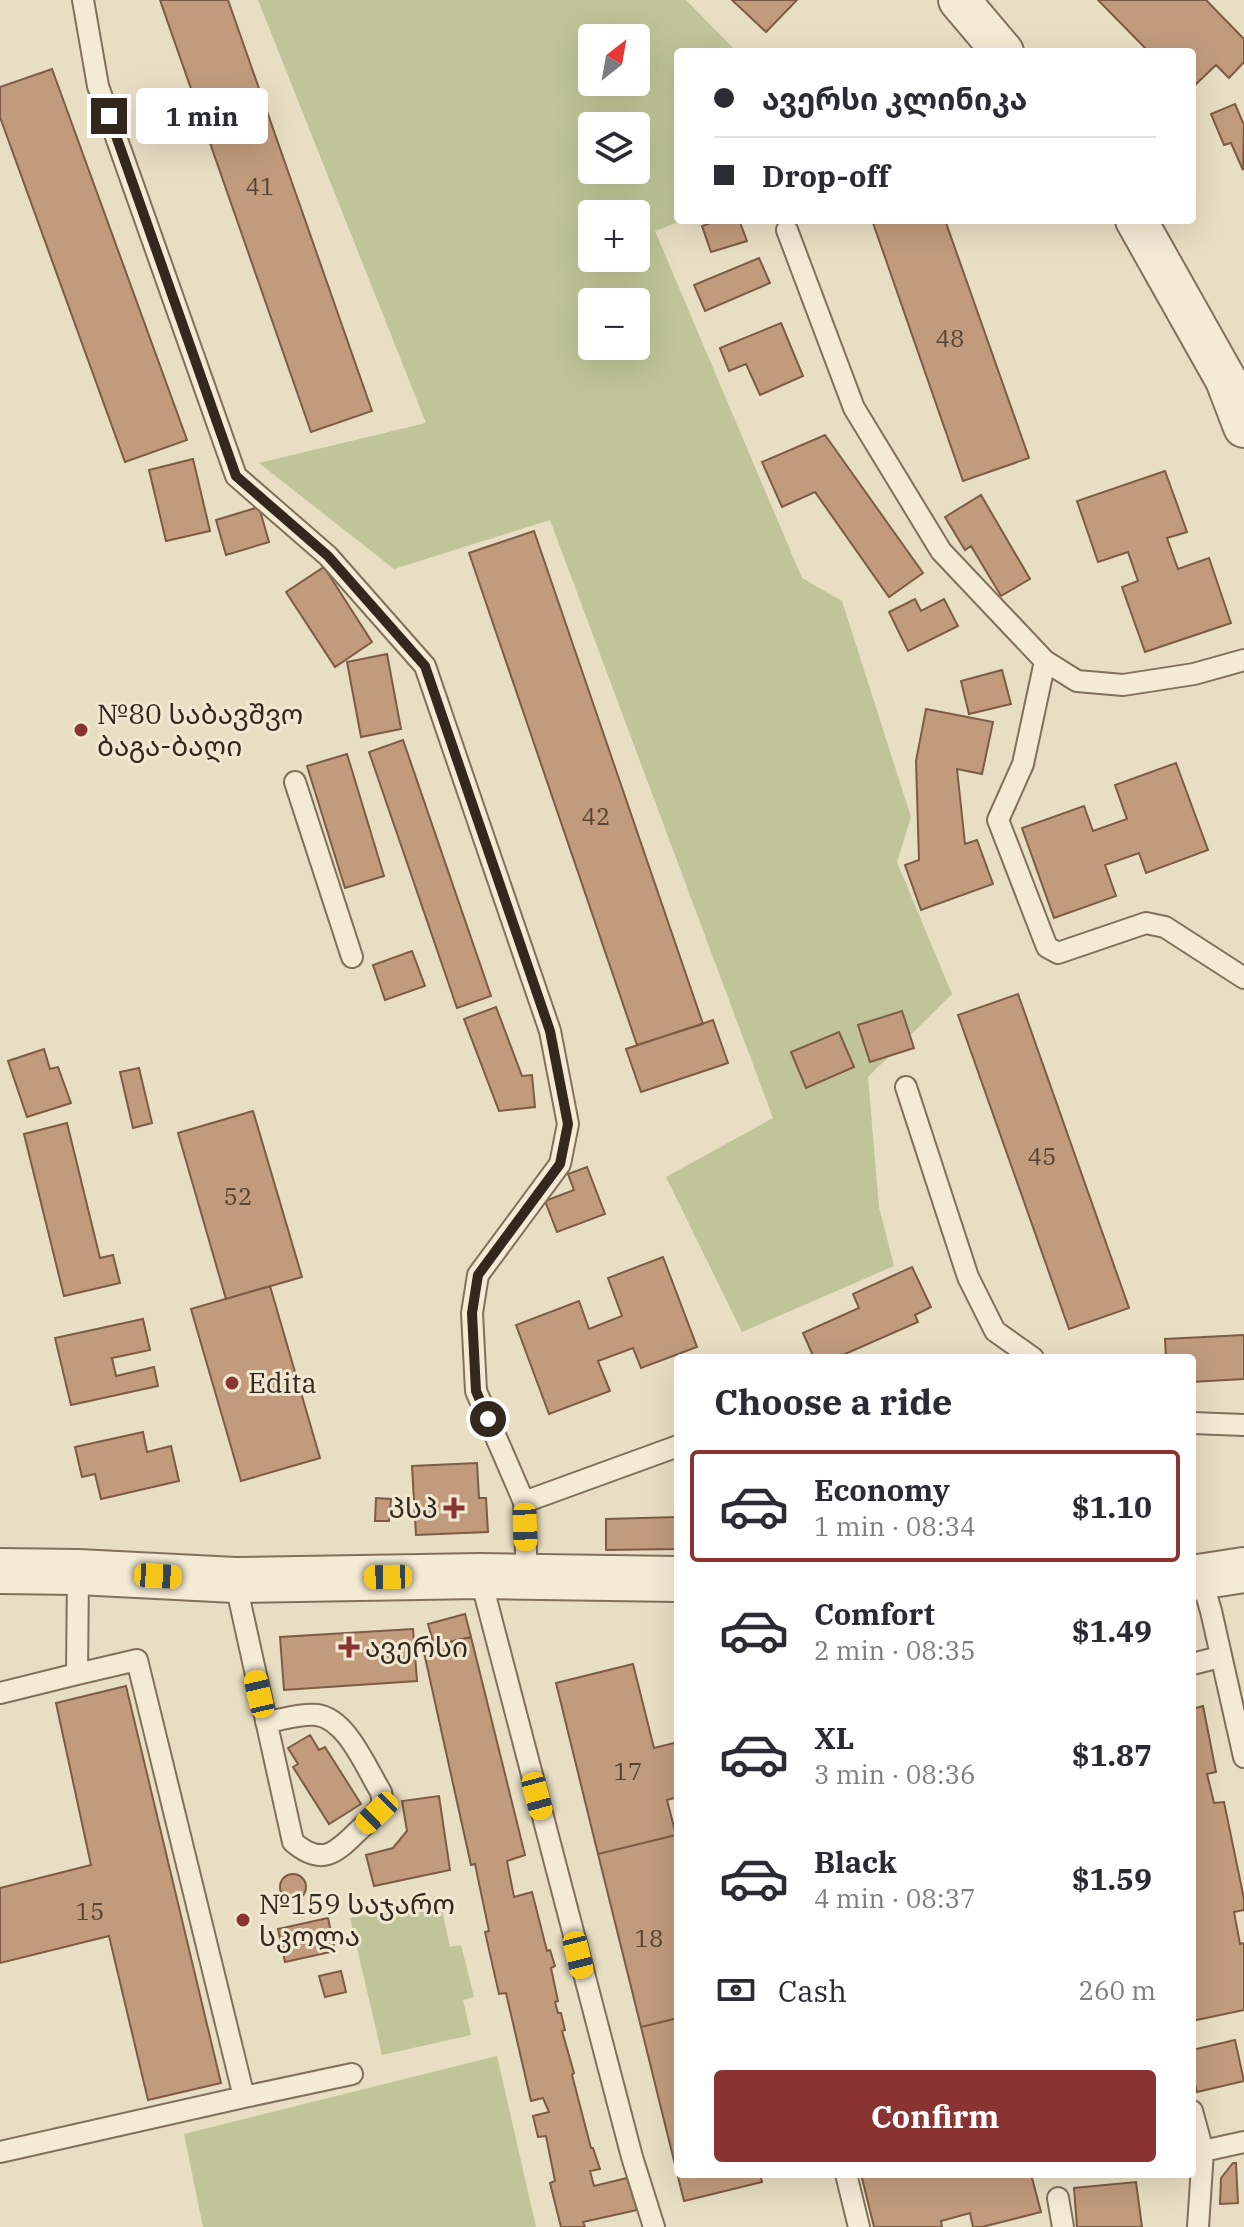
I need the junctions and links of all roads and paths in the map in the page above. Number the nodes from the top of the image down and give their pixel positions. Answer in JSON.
{"nodes":[{"id":1,"x":83,"y":0,"type":"edge"},
{"id":2,"x":959,"y":0,"type":"edge"},
{"id":3,"x":1000,"y":48,"type":"edge"},
{"id":4,"x":1138,"y":224,"type":"edge"},
{"id":5,"x":787,"y":230,"type":"dead end"},
{"id":6,"x":1244,"y":427,"type":"edge"},
{"id":7,"x":1244,"y":660,"type":"edge"},
{"id":8,"x":1045,"y":661,"type":"junction"},
{"id":9,"x":295,"y":782,"type":"dead end"},
{"id":10,"x":352,"y":957,"type":"dead end"},
{"id":11,"x":1244,"y":978,"type":"edge"},
{"id":12,"x":906,"y":1087,"type":"dead end"},
{"id":13,"x":1027,"y":1354,"type":"edge"},
{"id":14,"x":1196,"y":1423,"type":"edge"},
{"id":15,"x":1244,"y":1425,"type":"edge"},
{"id":16,"x":674,"y":1447,"type":"edge"},
{"id":17,"x":524,"y":1502,"type":"junction"},
{"id":18,"x":1244,"y":1570,"type":"edge"},
{"id":19,"x":0,"y":1571,"type":"edge"},
{"id":20,"x":78,"y":1572,"type":"junction"},
{"id":21,"x":480,"y":1576,"type":"junction"},
{"id":22,"x":527,"y":1576,"type":"junction"},
{"id":23,"x":1197,"y":1578,"type":"edge"},
{"id":24,"x":674,"y":1579,"type":"edge"},
{"id":25,"x":235,"y":1580,"type":"junction"},
{"id":26,"x":1220,"y":1657,"type":"junction"},
{"id":27,"x":1196,"y":1663,"type":"edge"},
{"id":28,"x":77,"y":1674,"type":"junction"},
{"id":29,"x":0,"y":1693,"type":"edge"},
{"id":30,"x":266,"y":1722,"type":"junction"},
{"id":31,"x":1244,"y":1757,"type":"edge"},
{"id":32,"x":352,"y":2074,"type":"dead end"},
{"id":33,"x":244,"y":2097,"type":"junction"},
{"id":34,"x":1196,"y":2138,"type":"edge"},
{"id":35,"x":1244,"y":2142,"type":"edge"},
{"id":36,"x":0,"y":2152,"type":"edge"},
{"id":37,"x":1199,"y":2159,"type":"edge"},
{"id":38,"x":847,"y":2178,"type":"edge"},
{"id":39,"x":1058,"y":2198,"type":"dead end"},
{"id":40,"x":654,"y":2227,"type":"edge"},
{"id":41,"x":859,"y":2227,"type":"edge"},
{"id":42,"x":1063,"y":2227,"type":"edge"},
{"id":43,"x":1198,"y":2227,"type":"edge"}],
"edges":[{"from":1,"to":17,"type":"lane"},
{"from":2,"to":3,"type":"street"},
{"from":4,"to":6,"type":"street"},
{"from":5,"to":8,"type":"lane"},
{"from":7,"to":8,"type":"lane"},
{"from":8,"to":11,"type":"lane"},
{"from":9,"to":10,"type":"lane"},
{"from":12,"to":13,"type":"lane"},
{"from":14,"to":15,"type":"lane"},
{"from":16,"to":17,"type":"lane"},
{"from":17,"to":22,"type":"lane"},
{"from":18,"to":23,"type":"street"},
{"from":19,"to":20,"type":"street"},
{"from":20,"to":25,"type":"street"},
{"from":20,"to":28,"type":"lane"},
{"from":21,"to":22,"type":"street"},
{"from":21,"to":25,"type":"street"},
{"from":21,"to":40,"type":"lane"},
{"from":22,"to":24,"type":"street"},
{"from":23,"to":26,"type":"lane"},
{"from":25,"to":30,"type":"lane"},
{"from":26,"to":27,"type":"lane"},
{"from":26,"to":31,"type":"lane"},
{"from":28,"to":29,"type":"lane"},
{"from":28,"to":33,"type":"lane"},
{"from":30,"to":30,"type":"lane"},
{"from":32,"to":33,"type":"lane"},
{"from":33,"to":36,"type":"lane"},
{"from":34,"to":37,"type":"lane"},
{"from":35,"to":37,"type":"lane"},
{"from":37,"to":43,"type":"lane"},
{"from":38,"to":41,"type":"lane"},
{"from":39,"to":42,"type":"lane"}]}
